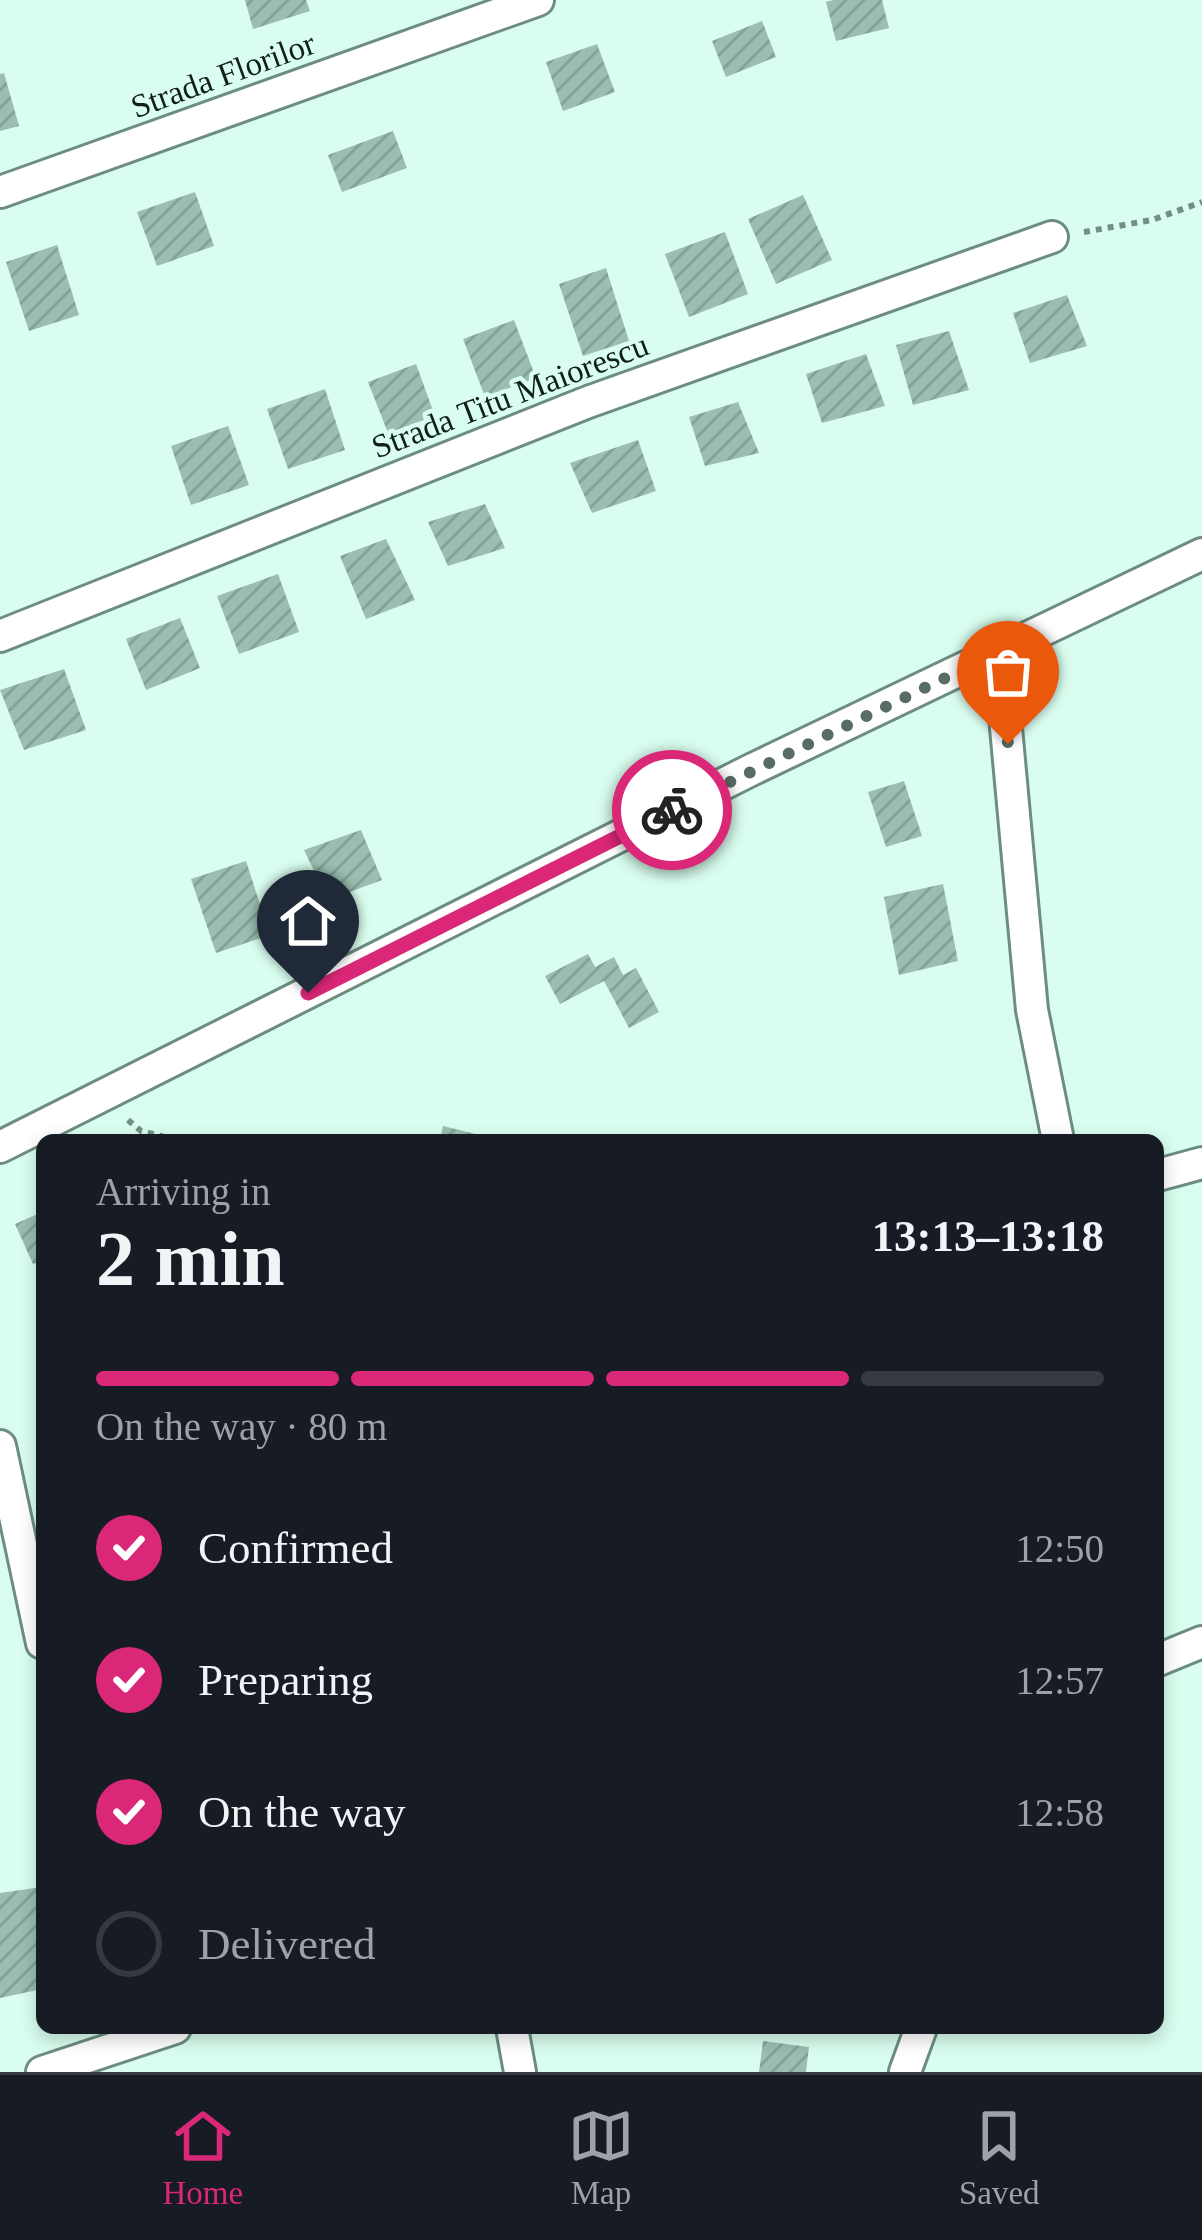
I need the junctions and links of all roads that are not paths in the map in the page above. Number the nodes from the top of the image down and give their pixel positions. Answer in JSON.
{"nodes":[{"id":1,"x":538,"y":0,"type":"edge"},
{"id":2,"x":0,"y":192,"type":"edge"},
{"id":3,"x":1052,"y":237,"type":"road end"},
{"id":4,"x":1202,"y":554,"type":"edge"},
{"id":5,"x":0,"y":636,"type":"edge"},
{"id":6,"x":999,"y":652,"type":"junction"},
{"id":7,"x":1057,"y":1134,"type":"edge"},
{"id":8,"x":0,"y":1147,"type":"edge"},
{"id":9,"x":1202,"y":1163,"type":"edge"},
{"id":10,"x":1164,"y":1173,"type":"edge"},
{"id":11,"x":0,"y":1446,"type":"edge"},
{"id":12,"x":36,"y":1614,"type":"edge"},
{"id":13,"x":1202,"y":1642,"type":"edge"},
{"id":14,"x":1164,"y":1658,"type":"edge"},
{"id":15,"x":161,"y":2034,"type":"edge"},
{"id":16,"x":513,"y":2034,"type":"edge"},
{"id":17,"x":920,"y":2034,"type":"edge"},
{"id":18,"x":129,"y":2048,"type":"edge"},
{"id":19,"x":42,"y":2072,"type":"edge"},
{"id":20,"x":520,"y":2072,"type":"edge"},
{"id":21,"x":905,"y":2072,"type":"edge"}],
"edges":[{"from":1,"to":2,"type":"street","name":"Strada Florilor"},
{"from":3,"to":5,"type":"street","name":"Strada Titu Maiorescu"},
{"from":4,"to":6,"type":"street"},
{"from":6,"to":7,"type":"street"},
{"from":6,"to":8,"type":"street"},
{"from":9,"to":10,"type":"street"},
{"from":11,"to":12,"type":"street"},
{"from":13,"to":14,"type":"street"},
{"from":15,"to":18,"type":"street"},
{"from":16,"to":20,"type":"street"},
{"from":17,"to":21,"type":"street"},
{"from":18,"to":19,"type":"street"}]}
